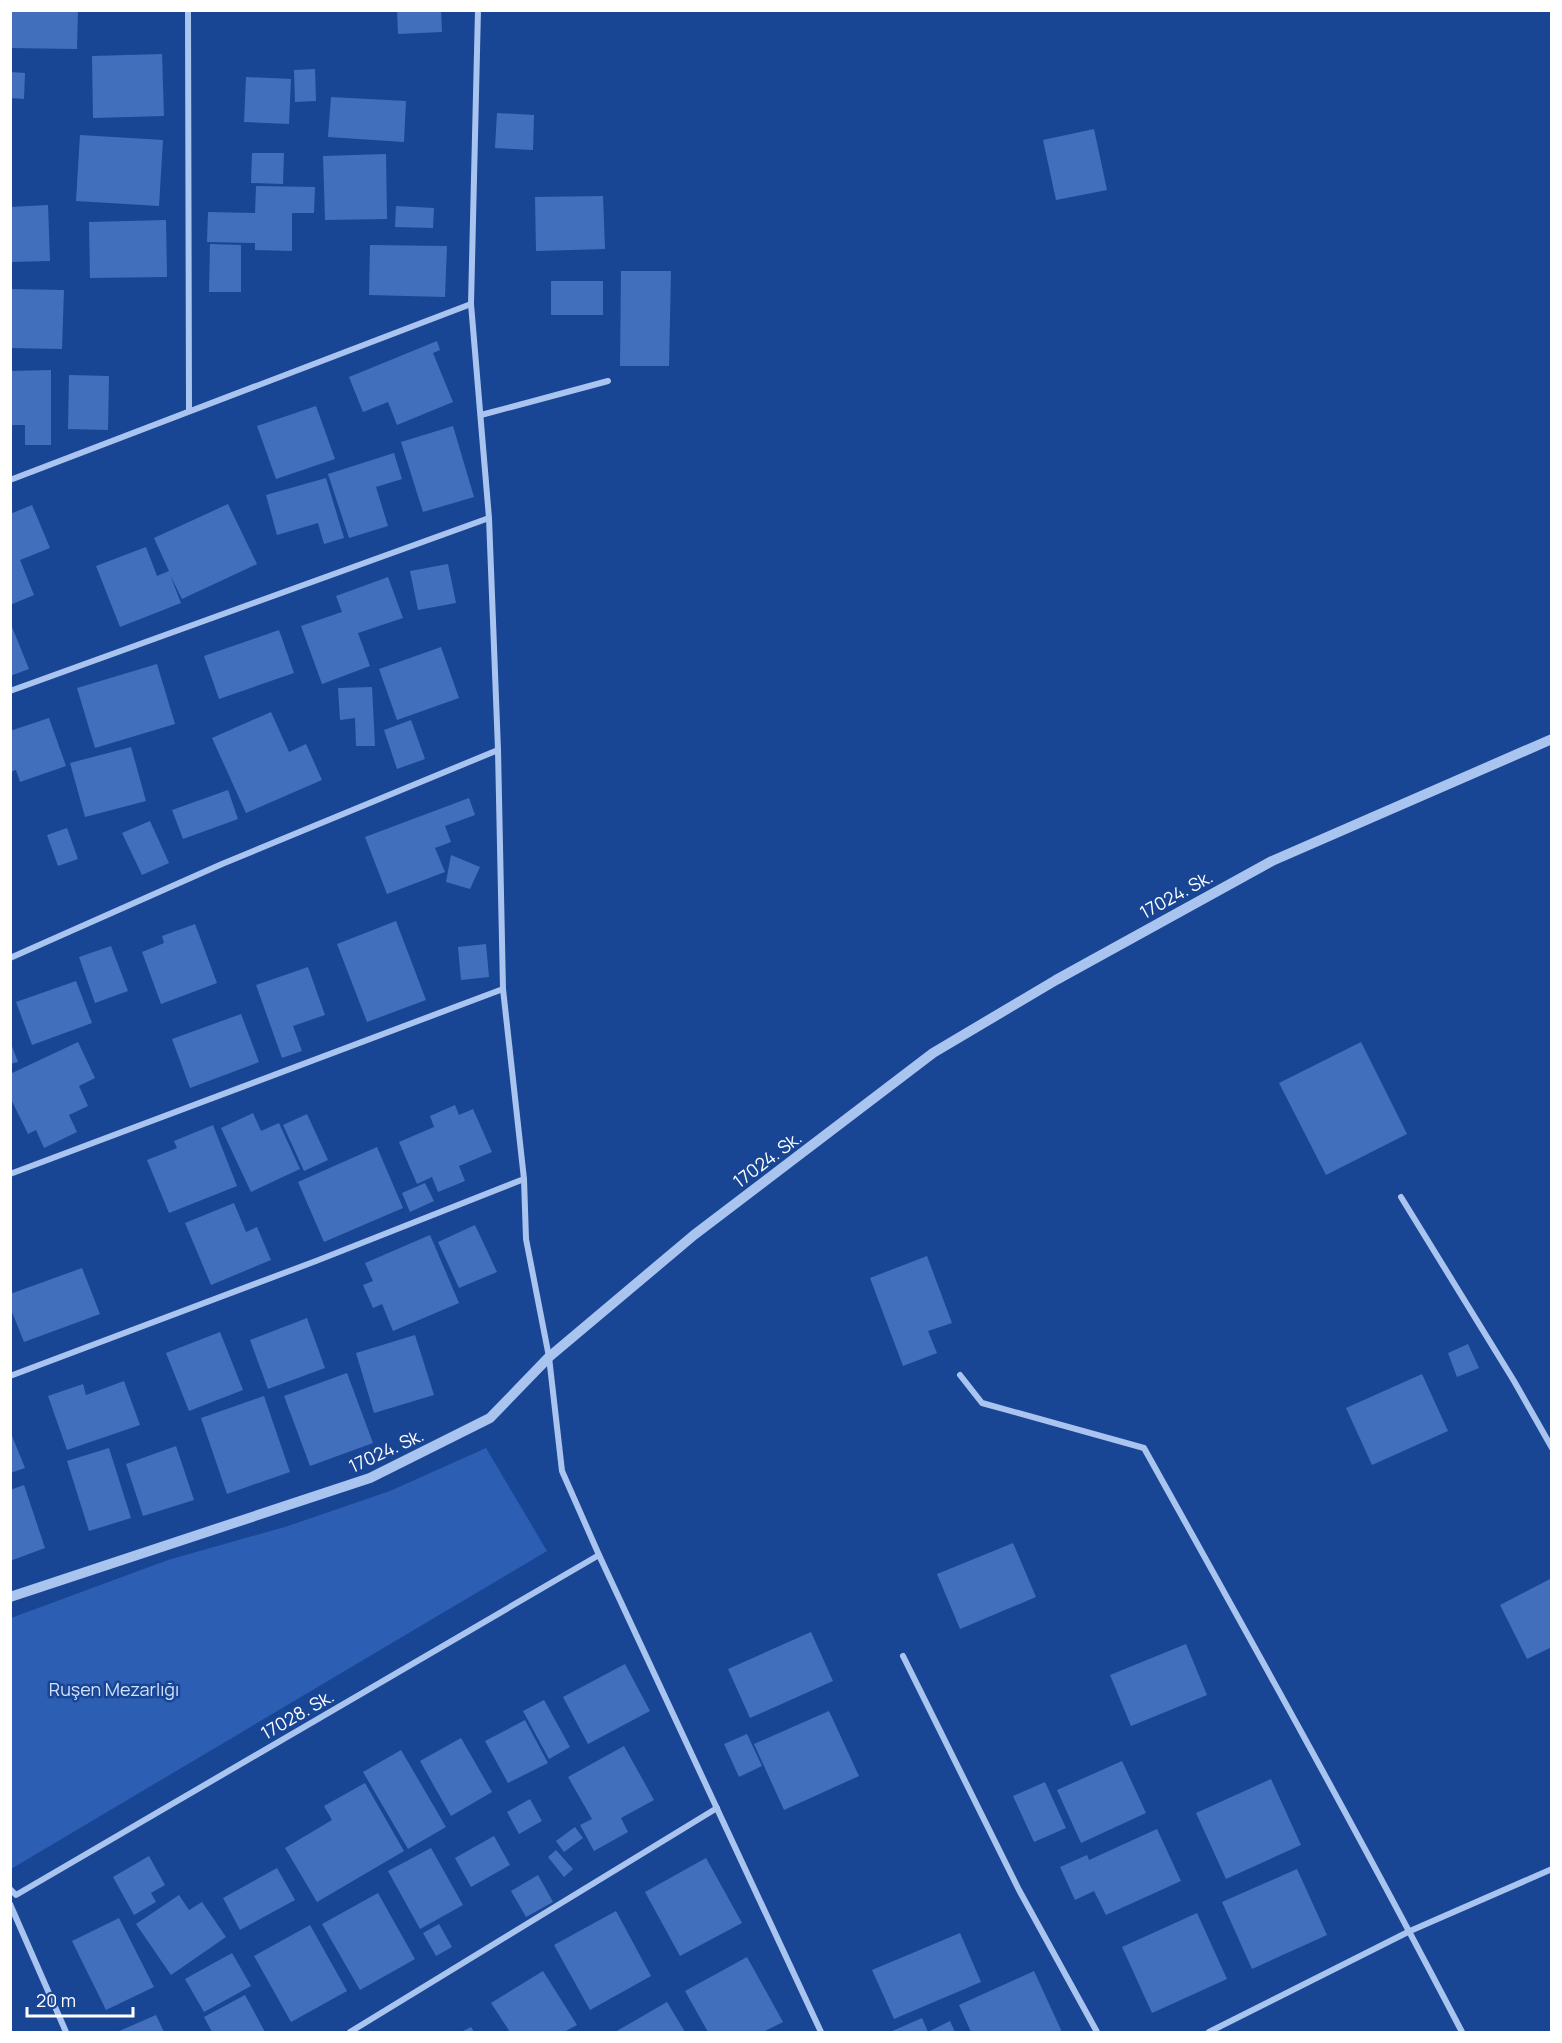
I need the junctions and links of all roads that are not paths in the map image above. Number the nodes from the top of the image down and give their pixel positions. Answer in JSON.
{"nodes":[{"id":1,"x":188,"y":10,"type":"edge"},
{"id":2,"x":478,"y":10,"type":"edge"},
{"id":3,"x":471,"y":304,"type":"junction"},
{"id":4,"x":608,"y":381,"type":"dead end"},
{"id":5,"x":189,"y":410,"type":"junction"},
{"id":6,"x":481,"y":415,"type":"junction"},
{"id":7,"x":10,"y":480,"type":"edge"},
{"id":8,"x":489,"y":518,"type":"junction"},
{"id":9,"x":10,"y":691,"type":"edge"},
{"id":10,"x":1551,"y":739,"type":"edge"},
{"id":11,"x":498,"y":750,"type":"junction"},
{"id":12,"x":10,"y":958,"type":"edge"},
{"id":13,"x":503,"y":989,"type":"junction"},
{"id":14,"x":10,"y":1174,"type":"edge"},
{"id":15,"x":524,"y":1179,"type":"junction"},
{"id":16,"x":1401,"y":1197,"type":"dead end"},
{"id":17,"x":549,"y":1357,"type":"junction"},
{"id":18,"x":960,"y":1375,"type":"dead end"},
{"id":19,"x":10,"y":1376,"type":"edge"},
{"id":20,"x":1551,"y":1448,"type":"edge"},
{"id":21,"x":599,"y":1555,"type":"junction"},
{"id":22,"x":10,"y":1597,"type":"edge"},
{"id":23,"x":903,"y":1656,"type":"dead end"},
{"id":24,"x":717,"y":1808,"type":"junction"},
{"id":25,"x":1551,"y":1869,"type":"edge"},
{"id":26,"x":10,"y":1889,"type":"edge"},
{"id":27,"x":10,"y":1904,"type":"edge"},
{"id":28,"x":1410,"y":1931,"type":"junction"},
{"id":29,"x":66,"y":2032,"type":"edge"},
{"id":30,"x":350,"y":2032,"type":"edge"},
{"id":31,"x":820,"y":2032,"type":"edge"},
{"id":32,"x":1097,"y":2032,"type":"edge"},
{"id":33,"x":1209,"y":2032,"type":"edge"},
{"id":34,"x":1462,"y":2032,"type":"edge"}],
"edges":[{"from":1,"to":5,"type":"street"},
{"from":2,"to":3,"type":"street"},
{"from":3,"to":5,"type":"street"},
{"from":3,"to":6,"type":"street"},
{"from":4,"to":6,"type":"street"},
{"from":5,"to":7,"type":"street"},
{"from":6,"to":8,"type":"street"},
{"from":8,"to":9,"type":"street"},
{"from":8,"to":11,"type":"street"},
{"from":10,"to":17,"type":"street","name":"17024. Sk."},
{"from":11,"to":12,"type":"street"},
{"from":11,"to":13,"type":"street"},
{"from":13,"to":14,"type":"street"},
{"from":13,"to":15,"type":"street"},
{"from":15,"to":17,"type":"street"},
{"from":15,"to":19,"type":"street"},
{"from":16,"to":20,"type":"street"},
{"from":17,"to":21,"type":"street"},
{"from":17,"to":22,"type":"street","name":"17024. Sk."},
{"from":18,"to":28,"type":"street"},
{"from":21,"to":24,"type":"street"},
{"from":21,"to":26,"type":"street","name":"17028. Sk."},
{"from":23,"to":32,"type":"street"},
{"from":24,"to":30,"type":"street"},
{"from":24,"to":31,"type":"street"},
{"from":25,"to":28,"type":"street"},
{"from":27,"to":29,"type":"street"},
{"from":28,"to":33,"type":"street"},
{"from":28,"to":34,"type":"street"}]}
